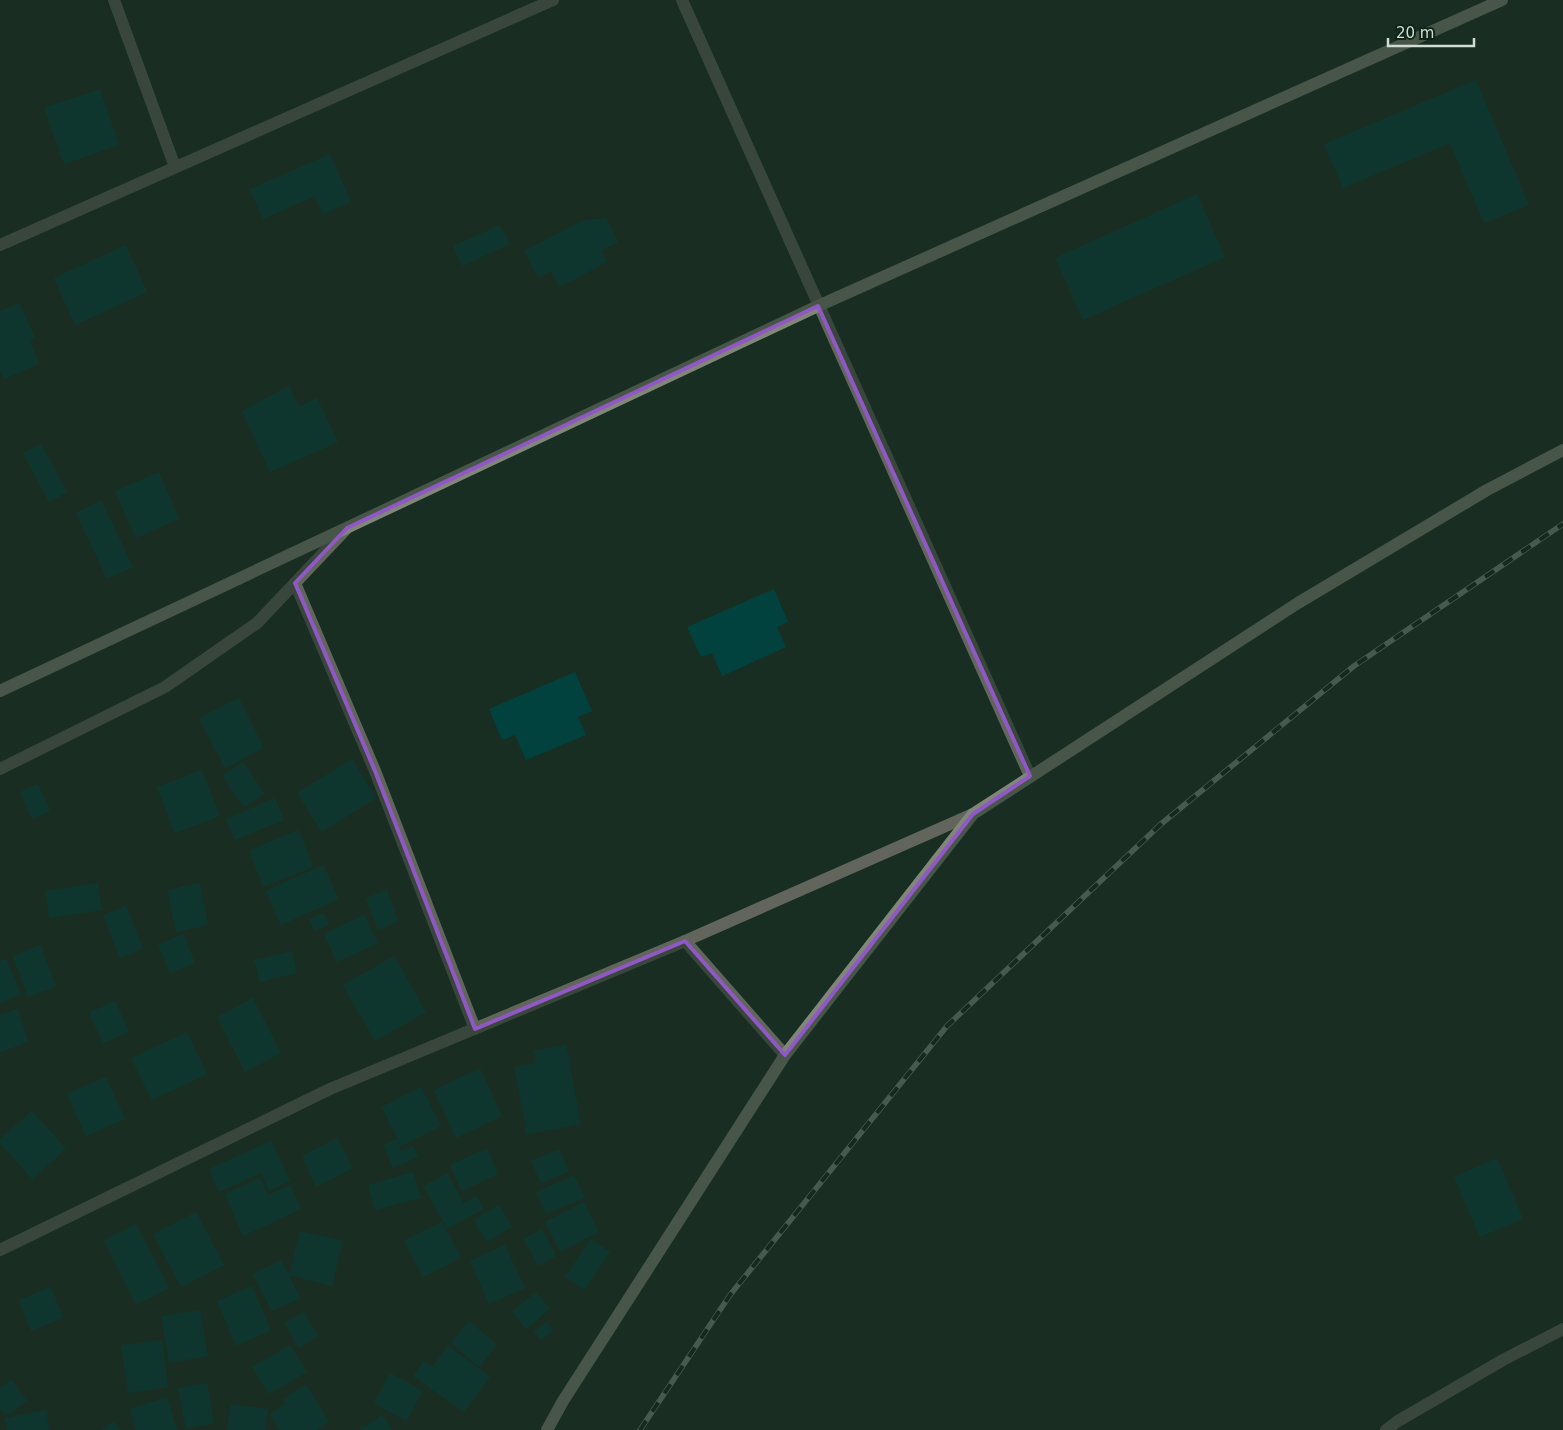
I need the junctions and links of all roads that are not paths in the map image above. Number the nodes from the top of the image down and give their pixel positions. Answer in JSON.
{"nodes":[{"id":1,"x":114,"y":0,"type":"edge"},
{"id":2,"x":553,"y":0,"type":"edge"},
{"id":3,"x":682,"y":0,"type":"edge"},
{"id":4,"x":1502,"y":0,"type":"edge"},
{"id":5,"x":175,"y":167,"type":"junction"},
{"id":6,"x":0,"y":245,"type":"edge"},
{"id":7,"x":818,"y":306,"type":"junction"},
{"id":8,"x":1563,"y":450,"type":"edge"},
{"id":9,"x":347,"y":528,"type":"junction"},
{"id":10,"x":295,"y":583,"type":"junction"},
{"id":11,"x":0,"y":691,"type":"edge"},
{"id":12,"x":0,"y":769,"type":"edge"},
{"id":13,"x":1030,"y":776,"type":"junction"},
{"id":14,"x":973,"y":814,"type":"junction"},
{"id":15,"x":685,"y":941,"type":"junction"},
{"id":16,"x":475,"y":1029,"type":"junction"},
{"id":17,"x":785,"y":1055,"type":"junction"},
{"id":18,"x":0,"y":1250,"type":"edge"},
{"id":19,"x":1563,"y":1329,"type":"edge"},
{"id":20,"x":547,"y":1430,"type":"edge"},
{"id":21,"x":1386,"y":1430,"type":"edge"}],
"edges":[{"from":1,"to":5,"type":"street"},
{"from":2,"to":5,"type":"street"},
{"from":3,"to":7,"type":"street"},
{"from":4,"to":7,"type":"street"},
{"from":5,"to":6,"type":"street"},
{"from":7,"to":9,"type":"street"},
{"from":7,"to":13,"type":"street"},
{"from":8,"to":13,"type":"street"},
{"from":9,"to":10,"type":"street"},
{"from":9,"to":11,"type":"street"},
{"from":10,"to":12,"type":"street"},
{"from":10,"to":16,"type":"street"},
{"from":13,"to":14,"type":"street"},
{"from":14,"to":15,"type":"street"},
{"from":14,"to":17,"type":"street"},
{"from":15,"to":16,"type":"street"},
{"from":15,"to":17,"type":"street"},
{"from":16,"to":18,"type":"street"},
{"from":17,"to":20,"type":"street"},
{"from":19,"to":21,"type":"street"}]}
